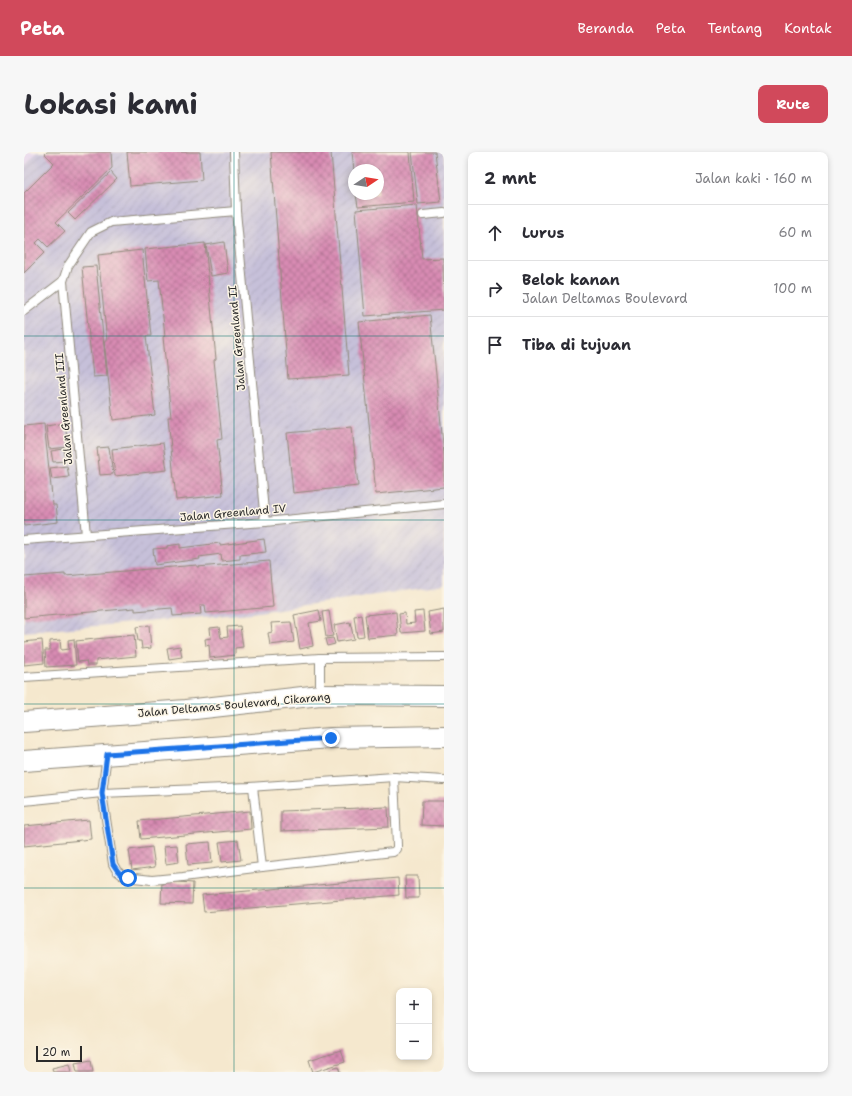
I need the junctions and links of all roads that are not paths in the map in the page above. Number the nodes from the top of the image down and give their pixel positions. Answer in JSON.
{"nodes":[{"id":1,"x":234,"y":152,"type":"edge"},
{"id":2,"x":236,"y":211,"type":"junction"},
{"id":3,"x":444,"y":213,"type":"edge"},
{"id":4,"x":423,"y":215,"type":"dead end"},
{"id":5,"x":63,"y":280,"type":"junction"},
{"id":6,"x":24,"y":311,"type":"edge"},
{"id":7,"x":444,"y":504,"type":"edge"},
{"id":8,"x":265,"y":522,"type":"junction"},
{"id":9,"x":86,"y":535,"type":"junction"},
{"id":10,"x":24,"y":540,"type":"edge"},
{"id":11,"x":444,"y":657,"type":"edge"},
{"id":12,"x":320,"y":658,"type":"junction"},
{"id":13,"x":24,"y":677,"type":"edge"},
{"id":14,"x":320,"y":695,"type":"junction"},
{"id":15,"x":444,"y":696,"type":"edge"},
{"id":16,"x":24,"y":722,"type":"edge"},
{"id":17,"x":444,"y":736,"type":"edge"},
{"id":18,"x":107,"y":754,"type":"junction"},
{"id":19,"x":24,"y":760,"type":"edge"},
{"id":20,"x":394,"y":777,"type":"junction"},
{"id":21,"x":444,"y":780,"type":"edge"},
{"id":22,"x":253,"y":787,"type":"junction"},
{"id":23,"x":102,"y":793,"type":"junction"},
{"id":24,"x":24,"y":801,"type":"edge"},
{"id":25,"x":262,"y":866,"type":"junction"}],
"edges":[{"from":1,"to":2,"type":"lane","name":"Jalan Greenland II"},
{"from":2,"to":5,"type":"lane"},
{"from":2,"to":8,"type":"lane","name":"Jalan Greenland II"},
{"from":3,"to":4,"type":"lane"},
{"from":5,"to":6,"type":"lane"},
{"from":5,"to":9,"type":"lane","name":"Jalan Greenland III"},
{"from":7,"to":8,"type":"lane","name":"Jalan Greenland IV"},
{"from":8,"to":9,"type":"lane","name":"Jalan Greenland IV"},
{"from":9,"to":10,"type":"lane","name":"Jalan Greenland IV"},
{"from":11,"to":12,"type":"lane"},
{"from":12,"to":13,"type":"lane"},
{"from":12,"to":14,"type":"lane"},
{"from":14,"to":15,"type":"street","name":"Jalan Deltamas Boulevard, Cikarang"},
{"from":14,"to":16,"type":"street","name":"Jalan Deltamas Boulevard, Cikarang"},
{"from":17,"to":18,"type":"street"},
{"from":18,"to":19,"type":"street"},
{"from":18,"to":23,"type":"lane"},
{"from":20,"to":21,"type":"lane"},
{"from":20,"to":22,"type":"lane"},
{"from":20,"to":25,"type":"lane"},
{"from":22,"to":23,"type":"lane"},
{"from":22,"to":25,"type":"lane"},
{"from":23,"to":24,"type":"lane"},
{"from":23,"to":25,"type":"lane"}]}
